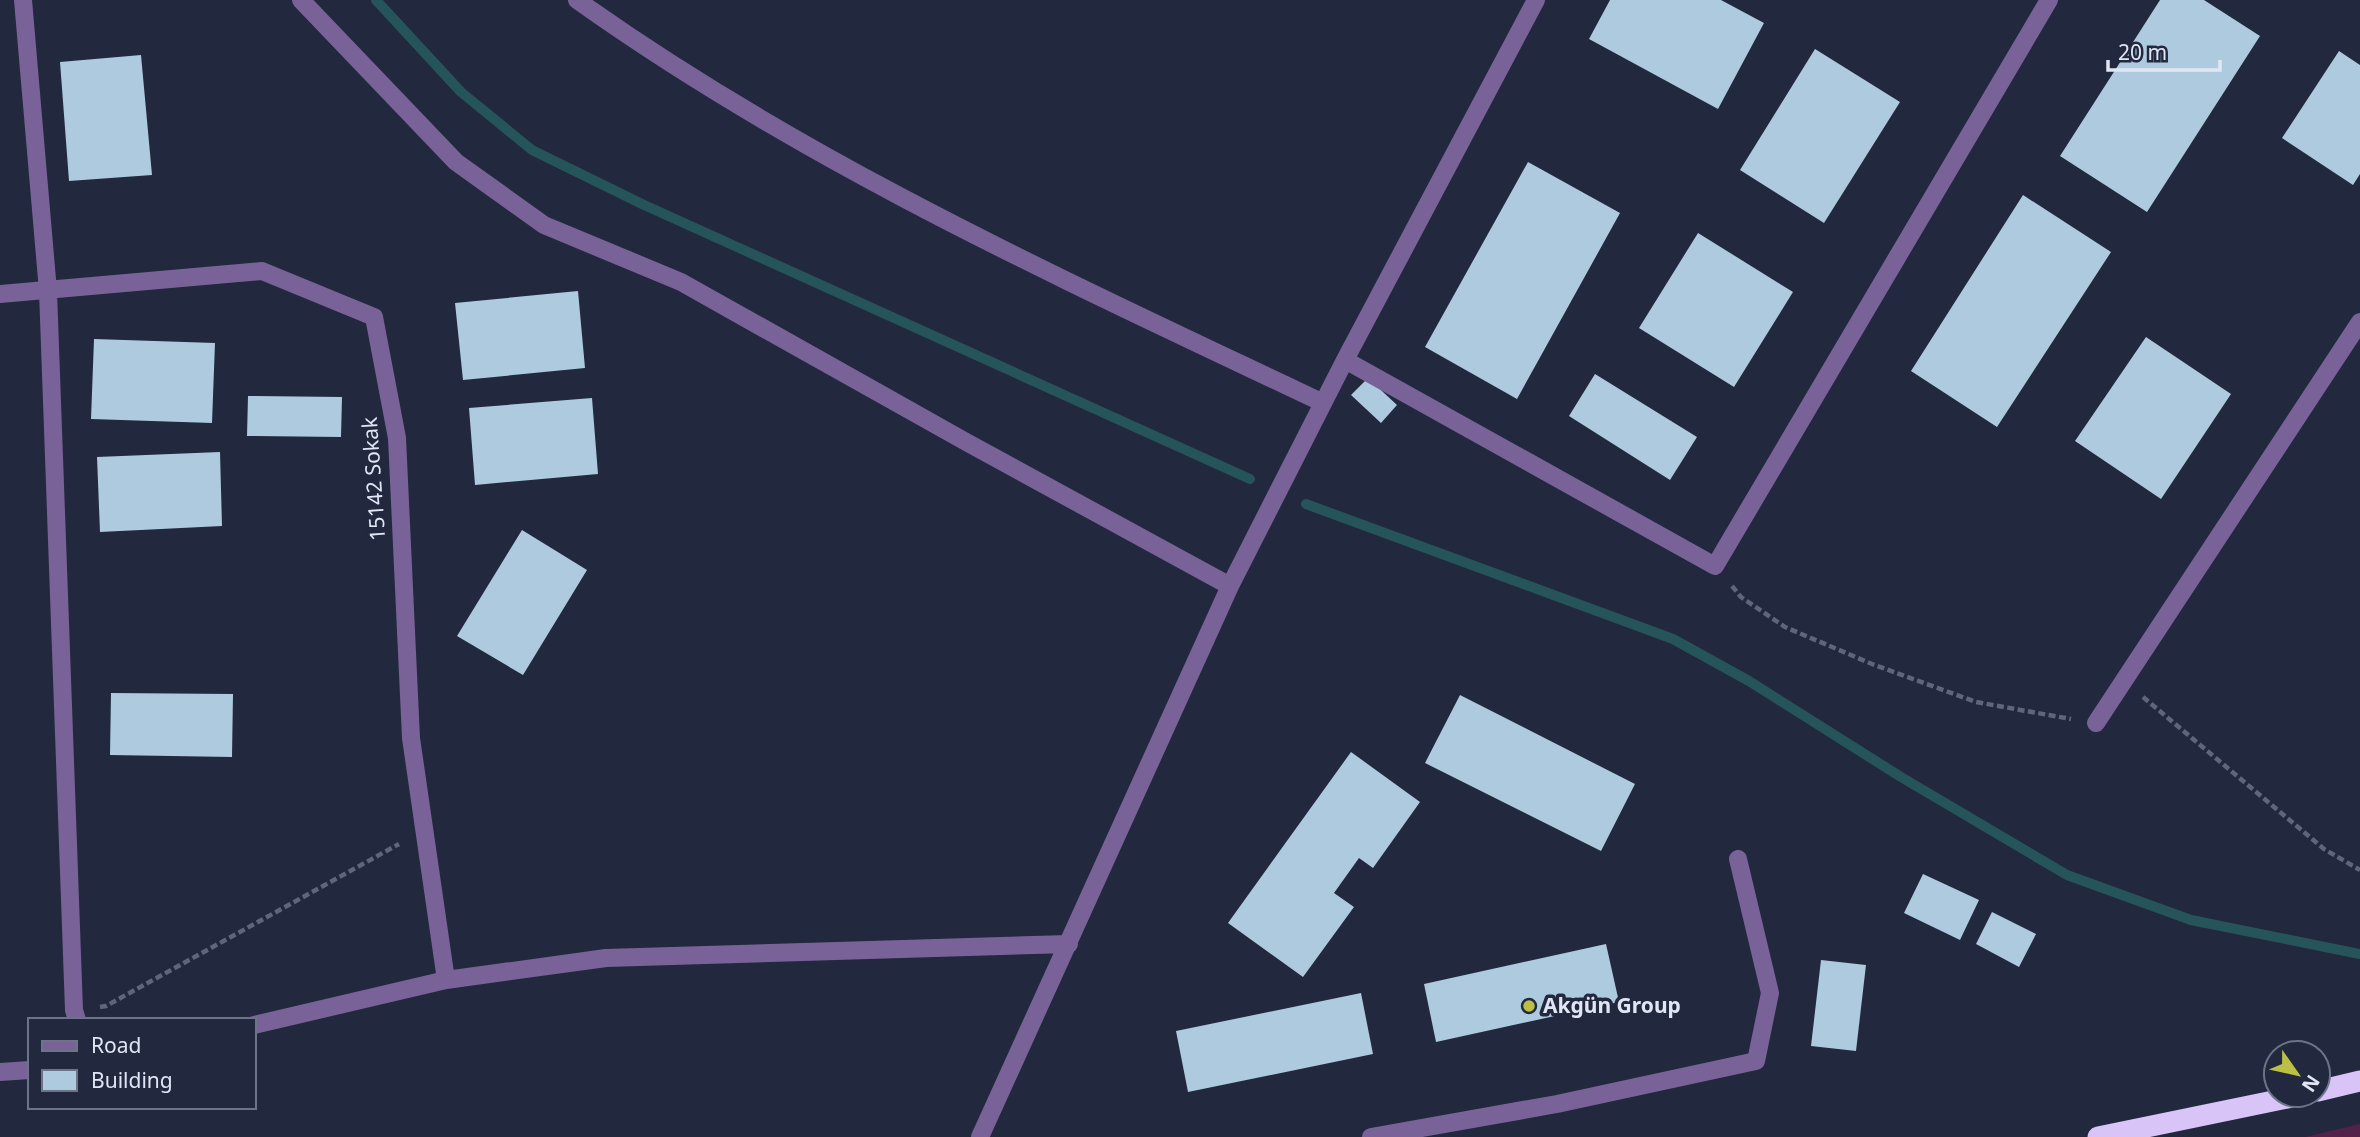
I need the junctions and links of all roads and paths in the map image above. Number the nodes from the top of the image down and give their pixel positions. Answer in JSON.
{"nodes":[{"id":1,"x":23,"y":0,"type":"edge"},
{"id":2,"x":301,"y":0,"type":"edge"},
{"id":3,"x":577,"y":0,"type":"edge"},
{"id":4,"x":1536,"y":0,"type":"edge"},
{"id":5,"x":2049,"y":0,"type":"edge"},
{"id":6,"x":48,"y":291,"type":"junction"},
{"id":7,"x":0,"y":294,"type":"edge"},
{"id":8,"x":2360,"y":322,"type":"edge"},
{"id":9,"x":1345,"y":360,"type":"junction"},
{"id":10,"x":1323,"y":403,"type":"junction"},
{"id":11,"x":1716,"y":566,"type":"junction"},
{"id":12,"x":1230,"y":586,"type":"junction"},
{"id":13,"x":2124,"y":681,"type":"junction"},
{"id":14,"x":2096,"y":723,"type":"joint"},
{"id":15,"x":425,"y":830,"type":"junction"},
{"id":16,"x":1738,"y":859,"type":"dead end"},
{"id":17,"x":2360,"y":870,"type":"edge"},
{"id":18,"x":1069,"y":944,"type":"junction"},
{"id":19,"x":446,"y":980,"type":"junction"},
{"id":20,"x":75,"y":1015,"type":"edge"},
{"id":21,"x":256,"y":1025,"type":"edge"},
{"id":22,"x":28,"y":1070,"type":"edge"},
{"id":23,"x":0,"y":1072,"type":"edge"},
{"id":24,"x":2360,"y":1081,"type":"edge"},
{"id":25,"x":2332,"y":1088,"type":"edge"},
{"id":26,"x":2262,"y":1103,"type":"edge"},
{"id":27,"x":980,"y":1137,"type":"edge"},
{"id":28,"x":1371,"y":1137,"type":"edge"},
{"id":29,"x":2098,"y":1137,"type":"edge"}],
"edges":[{"from":1,"to":6,"type":"street"},
{"from":2,"to":12,"type":"street"},
{"from":3,"to":10,"type":"street"},
{"from":4,"to":9,"type":"street"},
{"from":5,"to":11,"type":"street"},
{"from":6,"to":7,"type":"street","name":"15142 Sokak"},
{"from":6,"to":15,"type":"street","name":"15142 Sokak"},
{"from":6,"to":20,"type":"street"},
{"from":8,"to":13,"type":"street"},
{"from":9,"to":10,"type":"street"},
{"from":9,"to":11,"type":"street"},
{"from":10,"to":12,"type":"street"},
{"from":11,"to":14,"type":"path"},
{"from":12,"to":18,"type":"street"},
{"from":13,"to":14,"type":"street"},
{"from":13,"to":17,"type":"path"},
{"from":15,"to":19,"type":"street","name":"15142 Sokak"},
{"from":15,"to":20,"type":"path"},
{"from":16,"to":28,"type":"street"},
{"from":18,"to":19,"type":"street"},
{"from":18,"to":27,"type":"street"},
{"from":19,"to":21,"type":"street"},
{"from":22,"to":23,"type":"street"},
{"from":24,"to":25,"type":"highway"},
{"from":26,"to":29,"type":"highway"}]}
